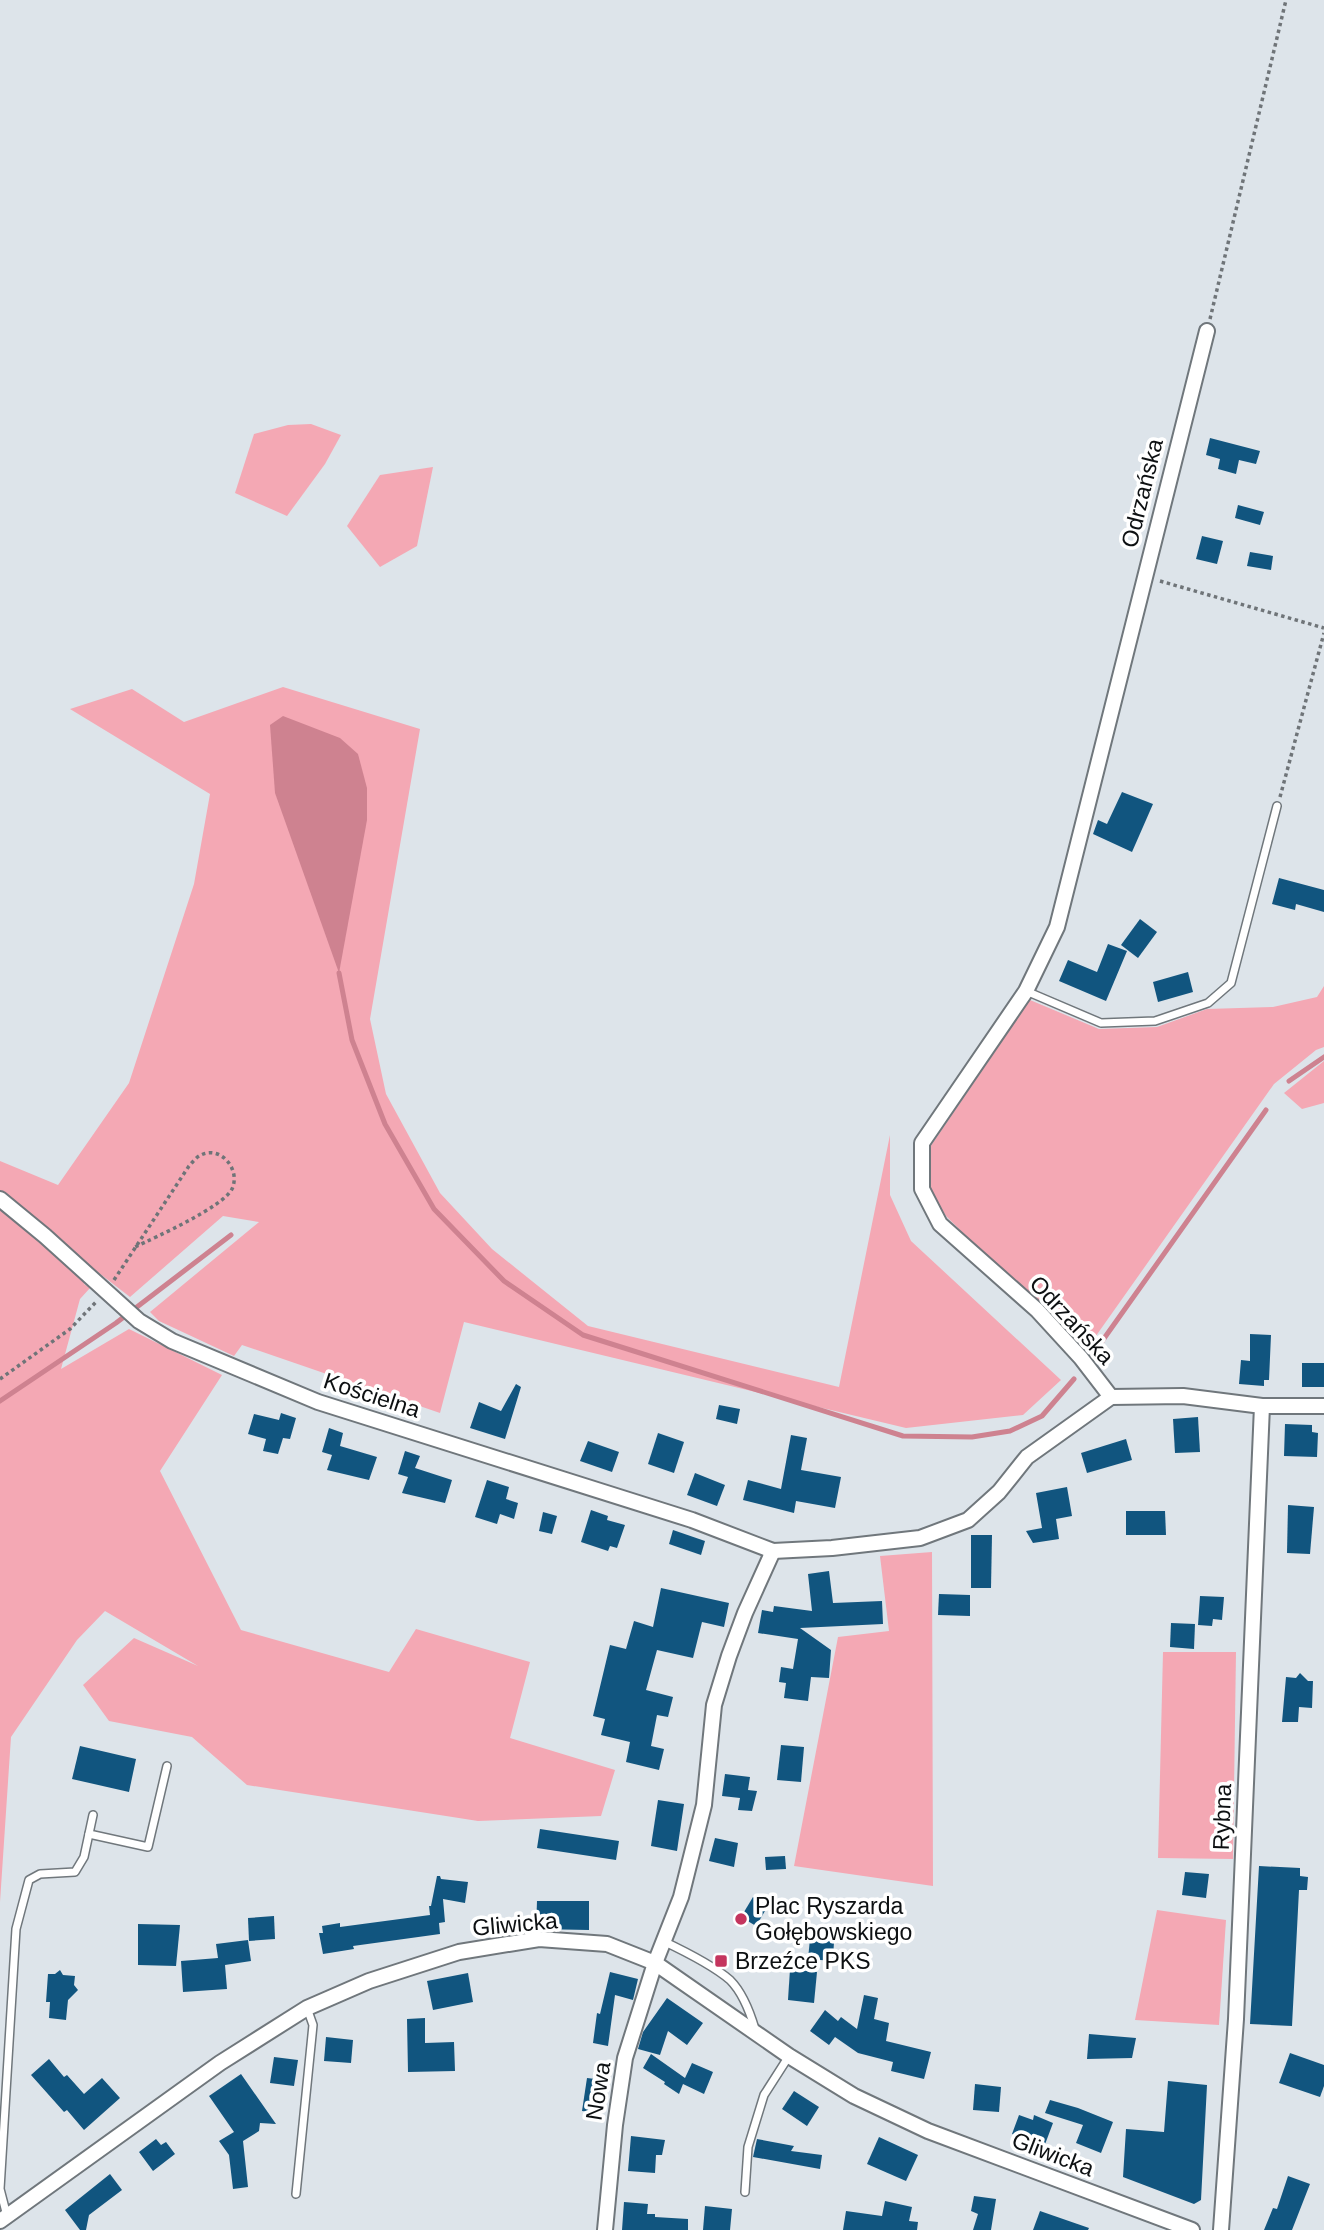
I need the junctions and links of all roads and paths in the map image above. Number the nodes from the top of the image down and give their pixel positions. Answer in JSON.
{"nodes":[{"id":1,"x":1286,"y":0,"type":"edge"},
{"id":2,"x":1207,"y":331,"type":"joint"},
{"id":3,"x":1144,"y":577,"type":"junction"},
{"id":4,"x":1324,"y":631,"type":"edge"},
{"id":5,"x":1277,"y":806,"type":"joint"},
{"id":6,"x":1026,"y":991,"type":"junction"},
{"id":7,"x":0,"y":1199,"type":"edge"},
{"id":8,"x":135,"y":1247,"type":"junction"},
{"id":9,"x":106,"y":1291,"type":"junction"},
{"id":10,"x":0,"y":1379,"type":"edge"},
{"id":11,"x":1111,"y":1397,"type":"junction"},
{"id":12,"x":1262,"y":1406,"type":"junction"},
{"id":13,"x":1324,"y":1406,"type":"edge"},
{"id":14,"x":773,"y":1551,"type":"junction"},
{"id":15,"x":167,"y":1766,"type":"dead end"},
{"id":16,"x":93,"y":1815,"type":"dead end"},
{"id":17,"x":89,"y":1834,"type":"junction"},
{"id":18,"x":663,"y":1941,"type":"junction"},
{"id":19,"x":655,"y":1963,"type":"junction"},
{"id":20,"x":307,"y":2008,"type":"junction"},
{"id":21,"x":756,"y":2033,"type":"junction"},
{"id":22,"x":789,"y":2056,"type":"junction"},
{"id":23,"x":745,"y":2192,"type":"dead end"},
{"id":24,"x":296,"y":2194,"type":"dead end"},
{"id":25,"x":4,"y":2219,"type":"edge"},
{"id":26,"x":605,"y":2230,"type":"edge"},
{"id":27,"x":1192,"y":2230,"type":"edge"},
{"id":28,"x":1221,"y":2230,"type":"edge"}],
"edges":[{"from":1,"to":2,"type":"path"},
{"from":2,"to":3,"type":"street","name":"Odrzańska"},
{"from":3,"to":4,"type":"path"},
{"from":3,"to":6,"type":"street","name":"Odrzańska"},
{"from":4,"to":5,"type":"path"},
{"from":5,"to":6,"type":"lane"},
{"from":6,"to":11,"type":"street","name":"Odrzańska"},
{"from":7,"to":9,"type":"street","name":"Kościelna"},
{"from":8,"to":8,"type":"path"},
{"from":8,"to":9,"type":"path"},
{"from":9,"to":10,"type":"path"},
{"from":9,"to":14,"type":"street","name":"Kościelna"},
{"from":11,"to":12,"type":"street"},
{"from":11,"to":14,"type":"street","name":"Odrzańska"},
{"from":12,"to":13,"type":"street"},
{"from":12,"to":28,"type":"street","name":"Rybna"},
{"from":14,"to":18,"type":"street","name":"Nowa"},
{"from":15,"to":17,"type":"lane"},
{"from":16,"to":17,"type":"lane"},
{"from":17,"to":25,"type":"lane"},
{"from":18,"to":19,"type":"street","name":"Nowa"},
{"from":18,"to":21,"type":"lane"},
{"from":19,"to":20,"type":"street","name":"Gliwicka"},
{"from":19,"to":21,"type":"street","name":"Gliwicka"},
{"from":19,"to":26,"type":"street","name":"Nowa"},
{"from":20,"to":24,"type":"lane"},
{"from":20,"to":25,"type":"street","name":"Gliwicka"},
{"from":21,"to":22,"type":"street","name":"Gliwicka"},
{"from":22,"to":23,"type":"lane"},
{"from":22,"to":27,"type":"street","name":"Gliwicka"}]}
